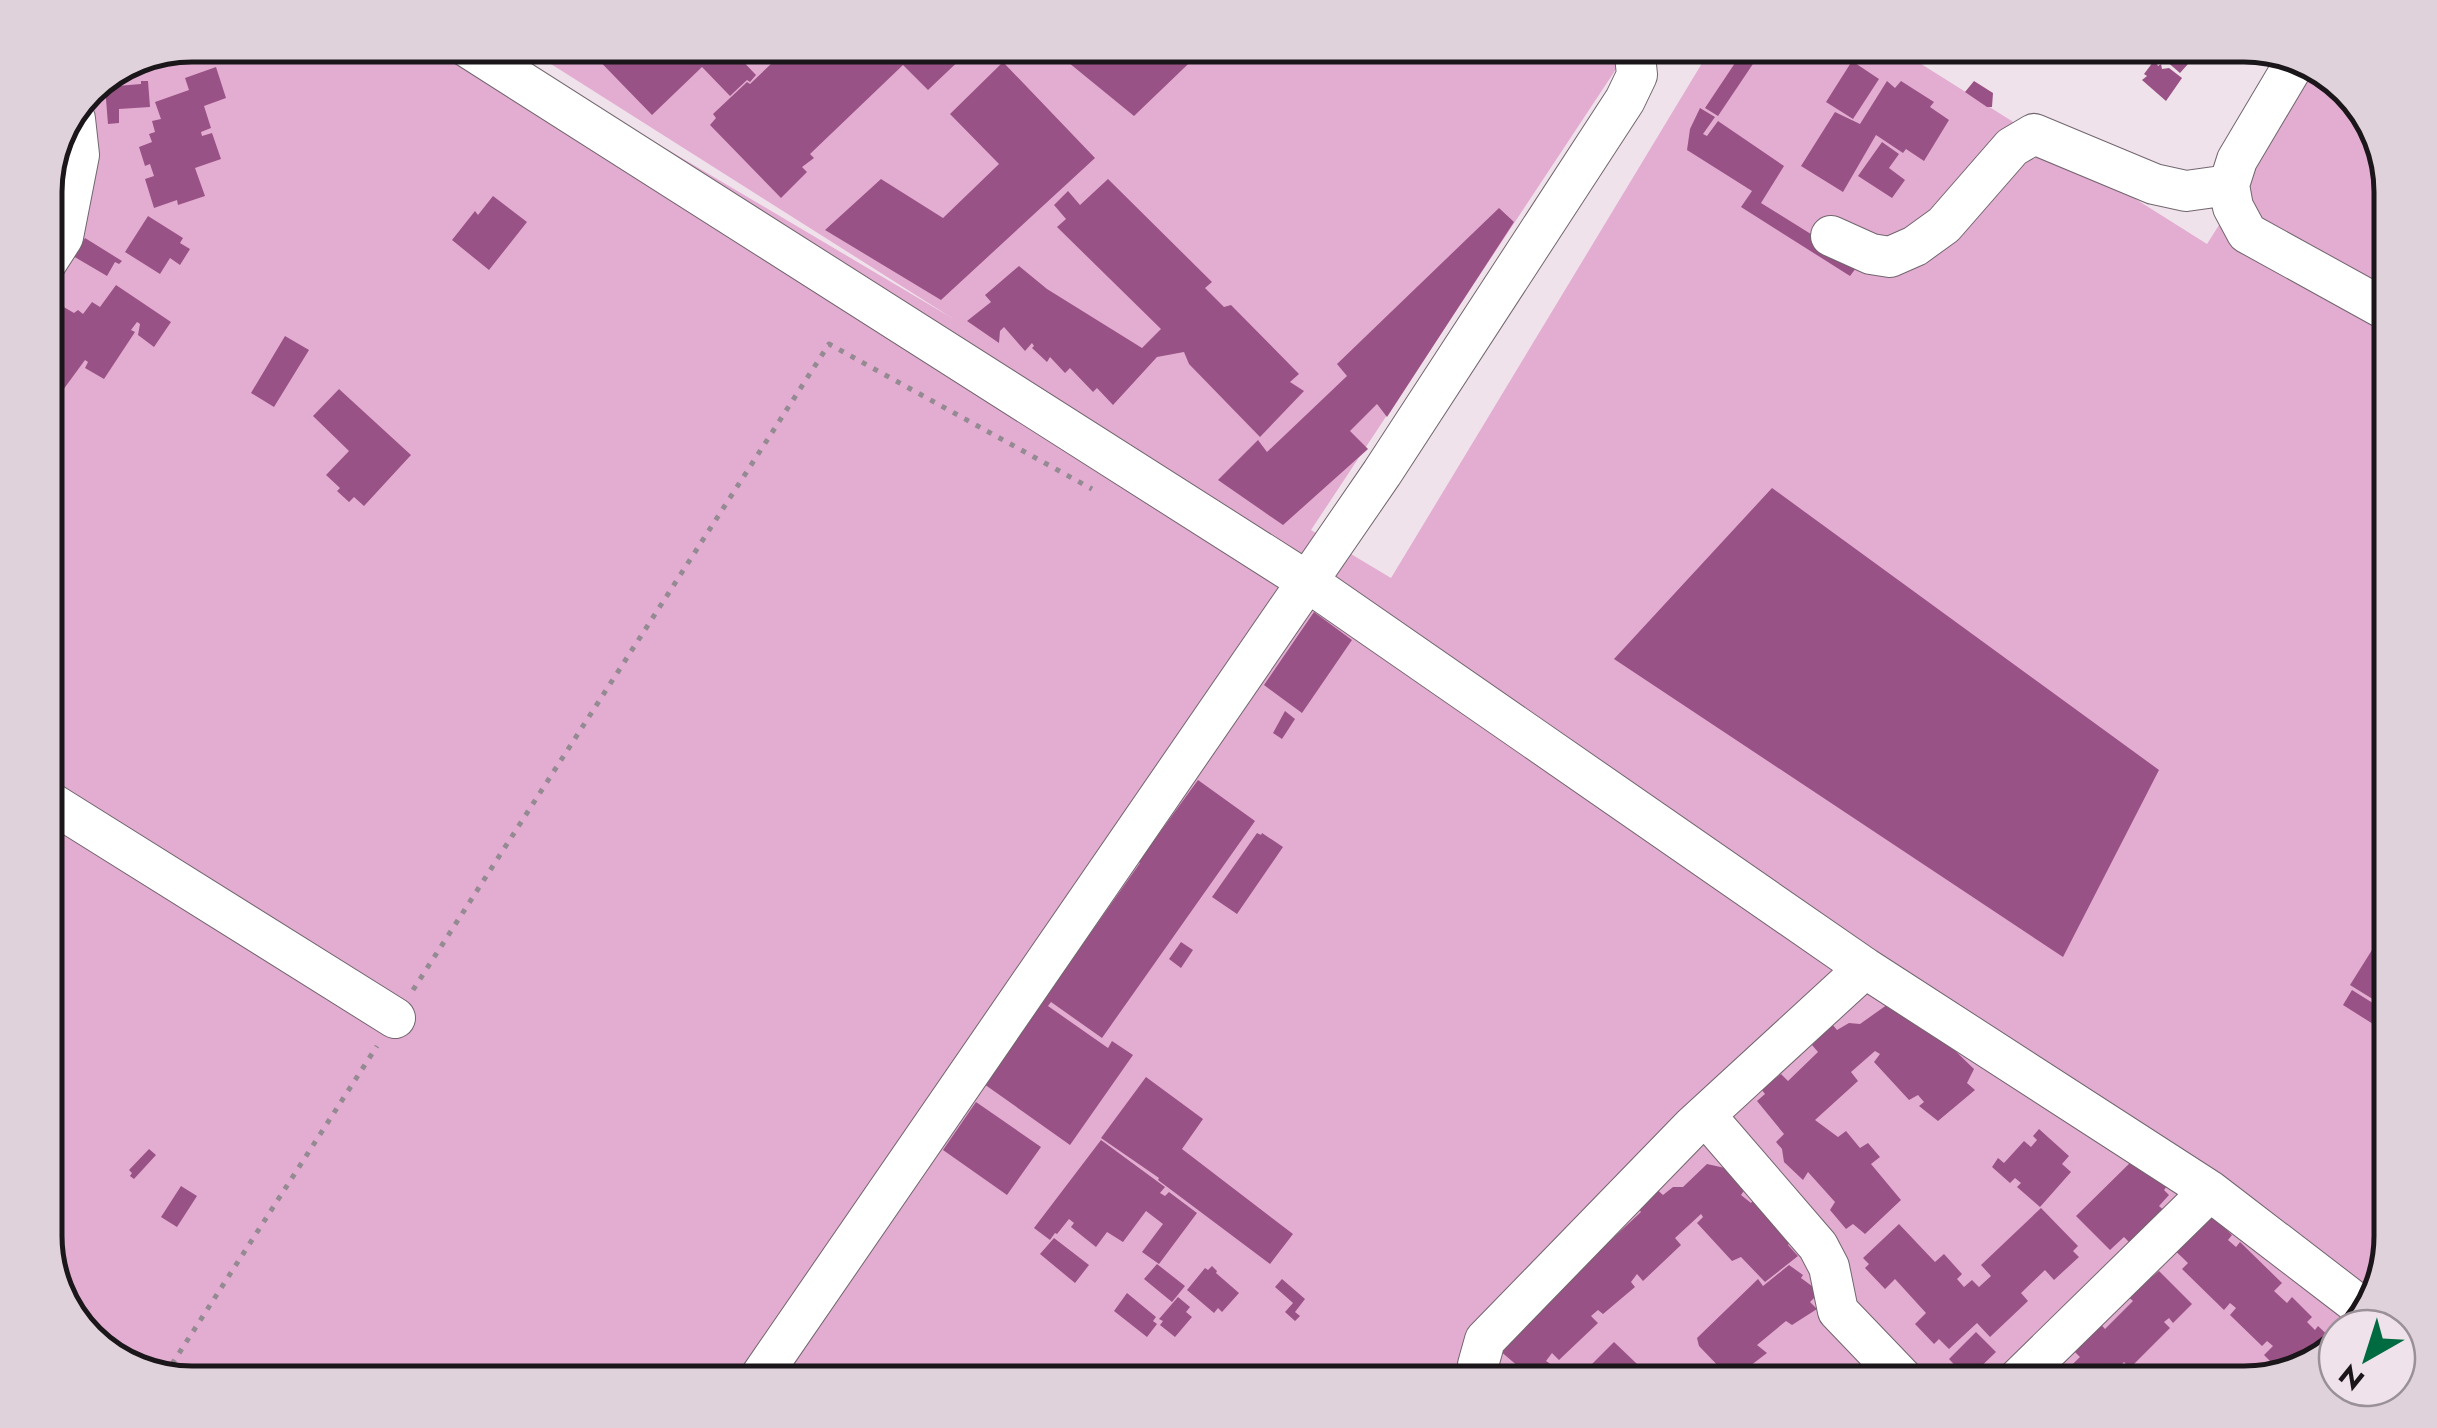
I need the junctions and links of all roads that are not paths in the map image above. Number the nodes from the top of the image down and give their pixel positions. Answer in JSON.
{"nodes":[{"id":1,"x":491,"y":62,"type":"edge"},
{"id":2,"x":1636,"y":62,"type":"edge"},
{"id":3,"x":2290,"y":71,"type":"edge"},
{"id":4,"x":76,"y":135,"type":"edge"},
{"id":5,"x":2228,"y":185,"type":"junction"},
{"id":6,"x":1831,"y":236,"type":"dead end"},
{"id":7,"x":63,"y":237,"type":"edge"},
{"id":8,"x":2374,"y":303,"type":"edge"},
{"id":9,"x":1308,"y":582,"type":"junction"},
{"id":10,"x":63,"y":810,"type":"edge"},
{"id":11,"x":1865,"y":968,"type":"junction"},
{"id":12,"x":395,"y":1018,"type":"road end"},
{"id":13,"x":1705,"y":1115,"type":"junction"},
{"id":14,"x":2210,"y":1190,"type":"junction"},
{"id":15,"x":2355,"y":1303,"type":"edge"},
{"id":16,"x":768,"y":1366,"type":"edge"},
{"id":17,"x":1478,"y":1366,"type":"edge"},
{"id":18,"x":1891,"y":1366,"type":"edge"},
{"id":19,"x":2031,"y":1366,"type":"edge"}],
"edges":[{"from":1,"to":9,"type":"street"},
{"from":2,"to":9,"type":"street"},
{"from":3,"to":5,"type":"street"},
{"from":4,"to":7,"type":"street"},
{"from":5,"to":6,"type":"street"},
{"from":5,"to":8,"type":"street"},
{"from":9,"to":11,"type":"street"},
{"from":9,"to":16,"type":"street"},
{"from":10,"to":12,"type":"street"},
{"from":11,"to":13,"type":"street"},
{"from":11,"to":14,"type":"street"},
{"from":13,"to":17,"type":"street"},
{"from":13,"to":18,"type":"street"},
{"from":14,"to":15,"type":"street"},
{"from":14,"to":19,"type":"street"}]}
